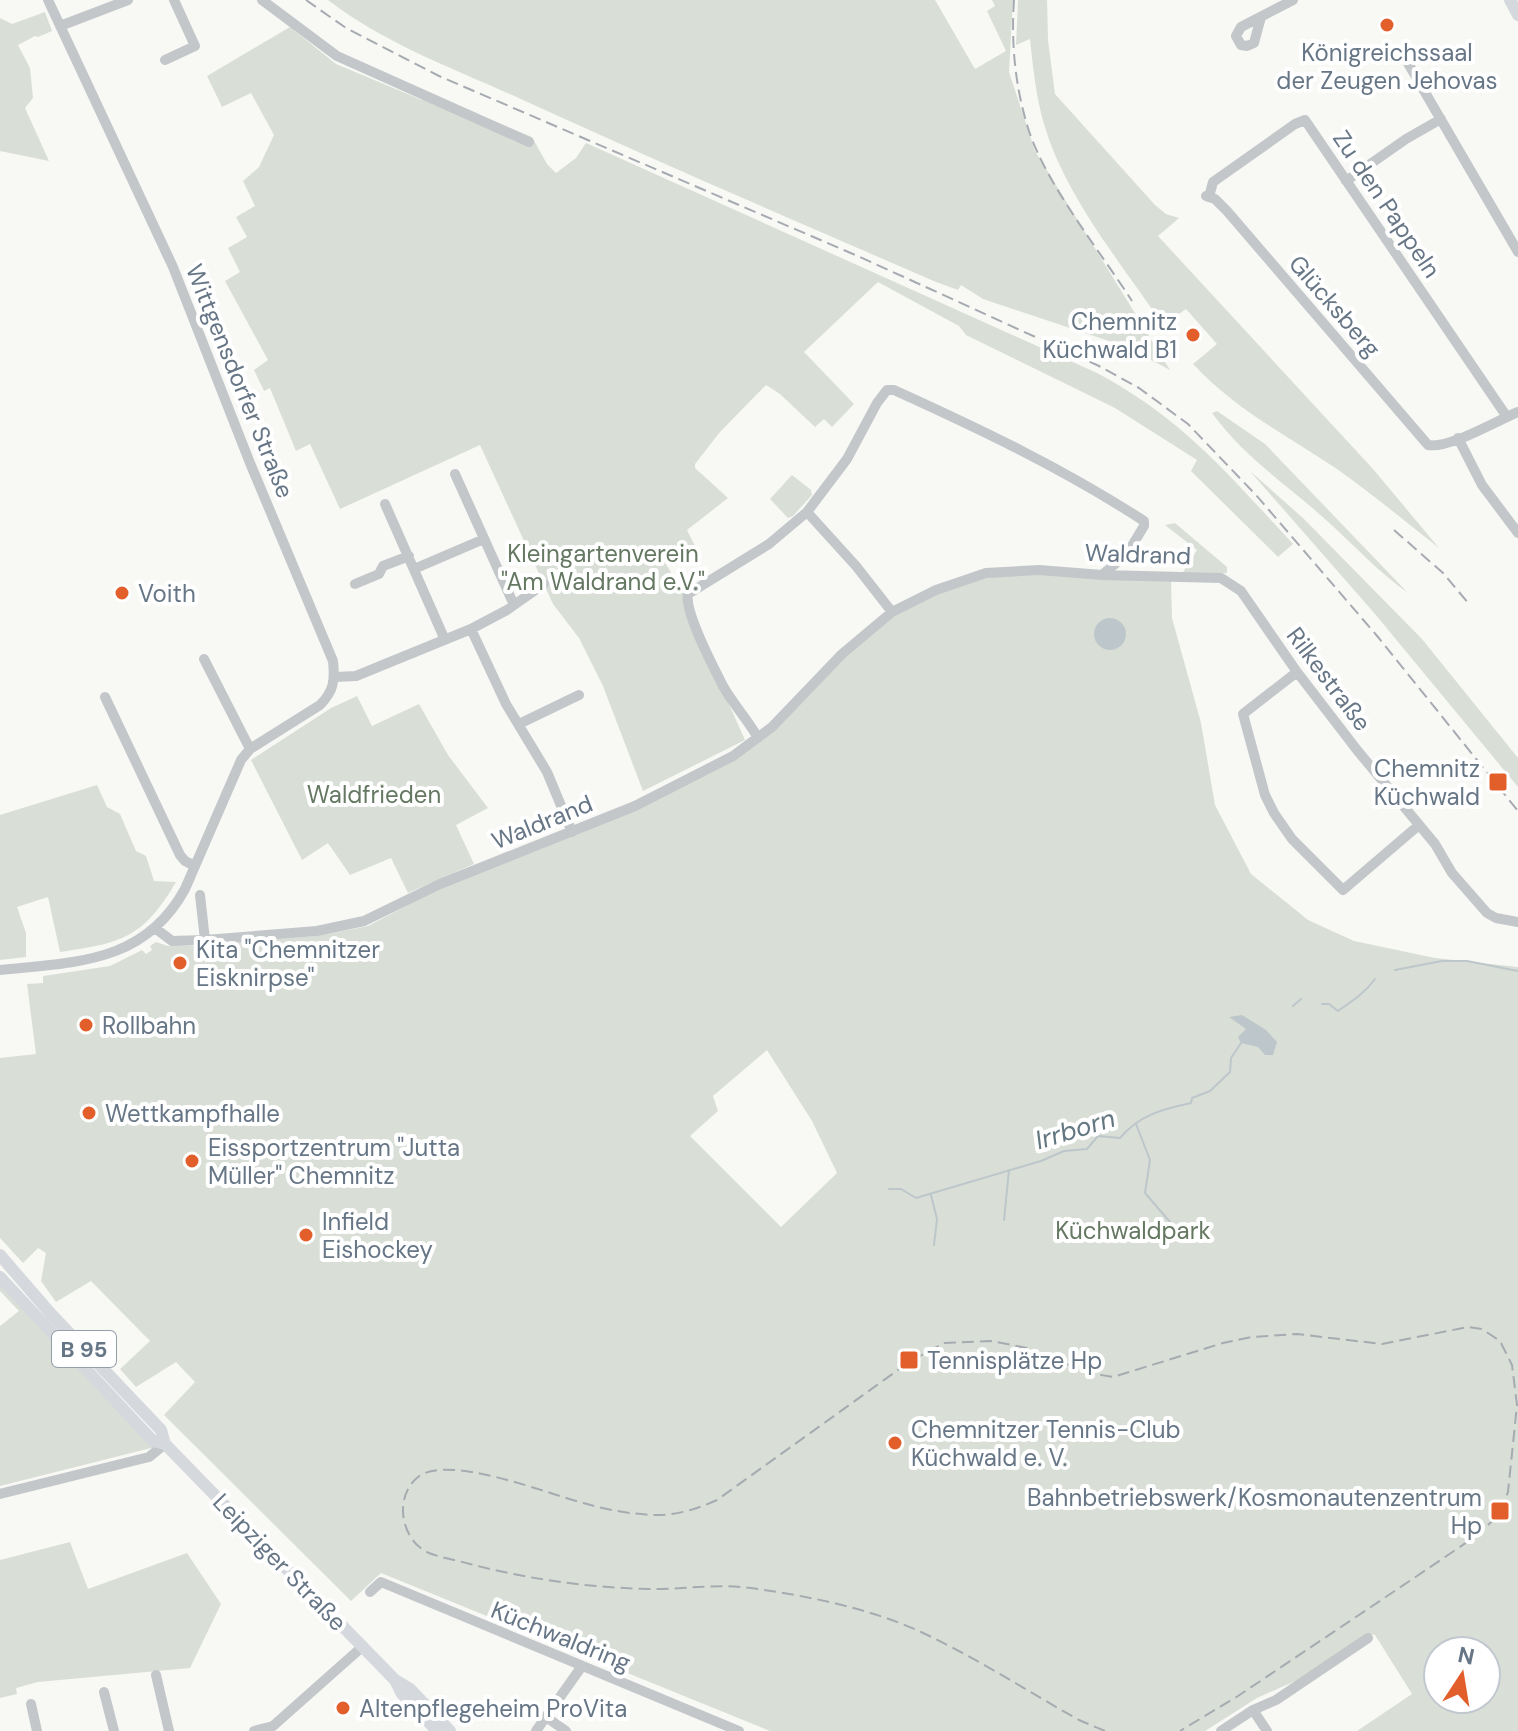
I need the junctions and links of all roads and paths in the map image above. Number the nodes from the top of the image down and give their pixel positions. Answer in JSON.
{"nodes":[{"id":1,"x":48,"y":0,"type":"edge"},
{"id":2,"x":128,"y":0,"type":"edge"},
{"id":3,"x":174,"y":0,"type":"edge"},
{"id":4,"x":262,"y":0,"type":"edge"},
{"id":5,"x":1293,"y":0,"type":"edge"},
{"id":6,"x":1510,"y":0,"type":"edge"},
{"id":7,"x":1518,"y":15,"type":"edge"},
{"id":8,"x":1261,"y":17,"type":"dead end"},
{"id":9,"x":60,"y":26,"type":"junction"},
{"id":10,"x":1405,"y":58,"type":"dead end"},
{"id":11,"x":165,"y":60,"type":"dead end"},
{"id":12,"x":1441,"y":119,"type":"junction"},
{"id":13,"x":529,"y":142,"type":"dead end"},
{"id":14,"x":1346,"y":181,"type":"junction"},
{"id":15,"x":1208,"y":196,"type":"joint"},
{"id":16,"x":1518,"y":252,"type":"edge"},
{"id":17,"x":1518,"y":412,"type":"edge"},
{"id":18,"x":1507,"y":417,"type":"junction"},
{"id":19,"x":1458,"y":438,"type":"junction"},
{"id":20,"x":455,"y":474,"type":"dead end"},
{"id":21,"x":385,"y":504,"type":"dead end"},
{"id":22,"x":807,"y":512,"type":"junction"},
{"id":23,"x":1518,"y":533,"type":"edge"},
{"id":24,"x":484,"y":539,"type":"junction"},
{"id":25,"x":409,"y":556,"type":"junction"},
{"id":26,"x":414,"y":569,"type":"junction"},
{"id":27,"x":1102,"y":575,"type":"junction"},
{"id":28,"x":355,"y":584,"type":"dead end"},
{"id":29,"x":544,"y":584,"type":"dead end"},
{"id":30,"x":1241,"y":591,"type":"joint"},
{"id":31,"x":514,"y":605,"type":"junction"},
{"id":32,"x":892,"y":612,"type":"junction"},
{"id":33,"x":471,"y":629,"type":"junction"},
{"id":34,"x":445,"y":640,"type":"junction"},
{"id":35,"x":204,"y":659,"type":"dead end"},
{"id":36,"x":1297,"y":672,"type":"junction"},
{"id":37,"x":335,"y":677,"type":"junction"},
{"id":38,"x":579,"y":695,"type":"dead end"},
{"id":39,"x":105,"y":697,"type":"dead end"},
{"id":40,"x":519,"y":724,"type":"junction"},
{"id":41,"x":758,"y":738,"type":"junction"},
{"id":42,"x":250,"y":749,"type":"junction"},
{"id":43,"x":1419,"y":825,"type":"junction"},
{"id":44,"x":572,"y":832,"type":"junction"},
{"id":45,"x":195,"y":866,"type":"junction"},
{"id":46,"x":200,"y":895,"type":"dead end"},
{"id":47,"x":1518,"y":922,"type":"edge"},
{"id":48,"x":155,"y":928,"type":"junction"},
{"id":49,"x":205,"y":940,"type":"junction"},
{"id":50,"x":0,"y":970,"type":"edge"},
{"id":51,"x":0,"y":1255,"type":"edge"},
{"id":52,"x":0,"y":1277,"type":"edge"},
{"id":53,"x":165,"y":1444,"type":"junction"},
{"id":54,"x":0,"y":1494,"type":"edge"},
{"id":55,"x":370,"y":1592,"type":"dead end"},
{"id":56,"x":1368,"y":1638,"type":"dead end"},
{"id":57,"x":362,"y":1647,"type":"junction"},
{"id":58,"x":582,"y":1666,"type":"junction"},
{"id":59,"x":156,"y":1675,"type":"dead end"},
{"id":60,"x":395,"y":1680,"type":"junction"},
{"id":61,"x":104,"y":1692,"type":"dead end"},
{"id":62,"x":31,"y":1704,"type":"dead end"},
{"id":63,"x":1253,"y":1710,"type":"junction"},
{"id":64,"x":546,"y":1717,"type":"junction"},
{"id":65,"x":37,"y":1731,"type":"edge"},
{"id":66,"x":114,"y":1731,"type":"edge"},
{"id":67,"x":169,"y":1731,"type":"edge"},
{"id":68,"x":254,"y":1731,"type":"edge"},
{"id":69,"x":437,"y":1731,"type":"edge"},
{"id":70,"x":450,"y":1731,"type":"edge"},
{"id":71,"x":536,"y":1731,"type":"edge"},
{"id":72,"x":566,"y":1731,"type":"edge"},
{"id":73,"x":739,"y":1731,"type":"edge"},
{"id":74,"x":1221,"y":1731,"type":"edge"},
{"id":75,"x":1267,"y":1731,"type":"edge"}],
"edges":[{"from":1,"to":9,"type":"street","name":"Wittgensdorfer Straße"},
{"from":2,"to":9,"type":"street"},
{"from":3,"to":11,"type":"street"},
{"from":4,"to":13,"type":"street"},
{"from":5,"to":8,"type":"street"},
{"from":6,"to":7,"type":"main road"},
{"from":9,"to":37,"type":"street","name":"Wittgensdorfer Straße"},
{"from":10,"to":12,"type":"street"},
{"from":12,"to":14,"type":"street"},
{"from":12,"to":16,"type":"street"},
{"from":14,"to":15,"type":"street","name":"Zu den Pappeln"},
{"from":14,"to":18,"type":"street","name":"Zu den Pappeln"},
{"from":15,"to":19,"type":"street","name":"Glücksberg"},
{"from":17,"to":18,"type":"street"},
{"from":18,"to":19,"type":"street"},
{"from":19,"to":23,"type":"street"},
{"from":20,"to":24,"type":"street"},
{"from":21,"to":25,"type":"street"},
{"from":22,"to":27,"type":"street"},
{"from":22,"to":32,"type":"street"},
{"from":22,"to":41,"type":"street"},
{"from":24,"to":26,"type":"street"},
{"from":24,"to":31,"type":"street"},
{"from":25,"to":26,"type":"street"},
{"from":25,"to":28,"type":"street"},
{"from":26,"to":34,"type":"street"},
{"from":27,"to":30,"type":"street","name":"Waldrand"},
{"from":27,"to":32,"type":"street","name":"Waldrand"},
{"from":29,"to":31,"type":"street"},
{"from":30,"to":36,"type":"street","name":"Rilkestraße"},
{"from":31,"to":33,"type":"street"},
{"from":32,"to":41,"type":"street","name":"Waldrand"},
{"from":33,"to":34,"type":"street"},
{"from":33,"to":40,"type":"street"},
{"from":34,"to":37,"type":"street"},
{"from":35,"to":42,"type":"street"},
{"from":36,"to":43,"type":"street","name":"Rilkestraße"},
{"from":36,"to":43,"type":"street"},
{"from":37,"to":42,"type":"street"},
{"from":38,"to":40,"type":"street"},
{"from":39,"to":45,"type":"street"},
{"from":40,"to":44,"type":"street"},
{"from":41,"to":44,"type":"street","name":"Waldrand"},
{"from":42,"to":45,"type":"street"},
{"from":43,"to":47,"type":"street","name":"Rilkestraße"},
{"from":44,"to":49,"type":"street","name":"Waldrand"},
{"from":45,"to":48,"type":"street"},
{"from":46,"to":49,"type":"street"},
{"from":48,"to":49,"type":"street","name":"Waldrand"},
{"from":48,"to":50,"type":"street"},
{"from":51,"to":53,"type":"main road","name":"Leipziger Straße","number":"B 95"},
{"from":52,"to":53,"type":"main road","name":"Leipziger Straße","number":"B 95"},
{"from":53,"to":54,"type":"street"},
{"from":53,"to":57,"type":"main road","name":"Leipziger Straße","number":"B 95"},
{"from":55,"to":58,"type":"street","name":"Küchwaldring"},
{"from":56,"to":63,"type":"street"},
{"from":57,"to":60,"type":"main road","name":"Leipziger Straße","number":"B 95"},
{"from":57,"to":68,"type":"street"},
{"from":58,"to":64,"type":"street"},
{"from":58,"to":73,"type":"street","name":"Küchwaldring"},
{"from":59,"to":67,"type":"street"},
{"from":60,"to":69,"type":"main road","name":"Leipziger Straße","number":"B 95"},
{"from":60,"to":70,"type":"main road","name":"Leipziger Straße","number":"B 95"},
{"from":61,"to":66,"type":"street"},
{"from":62,"to":65,"type":"street"},
{"from":63,"to":74,"type":"street"},
{"from":63,"to":75,"type":"street"},
{"from":64,"to":71,"type":"street"},
{"from":64,"to":72,"type":"street"}]}
